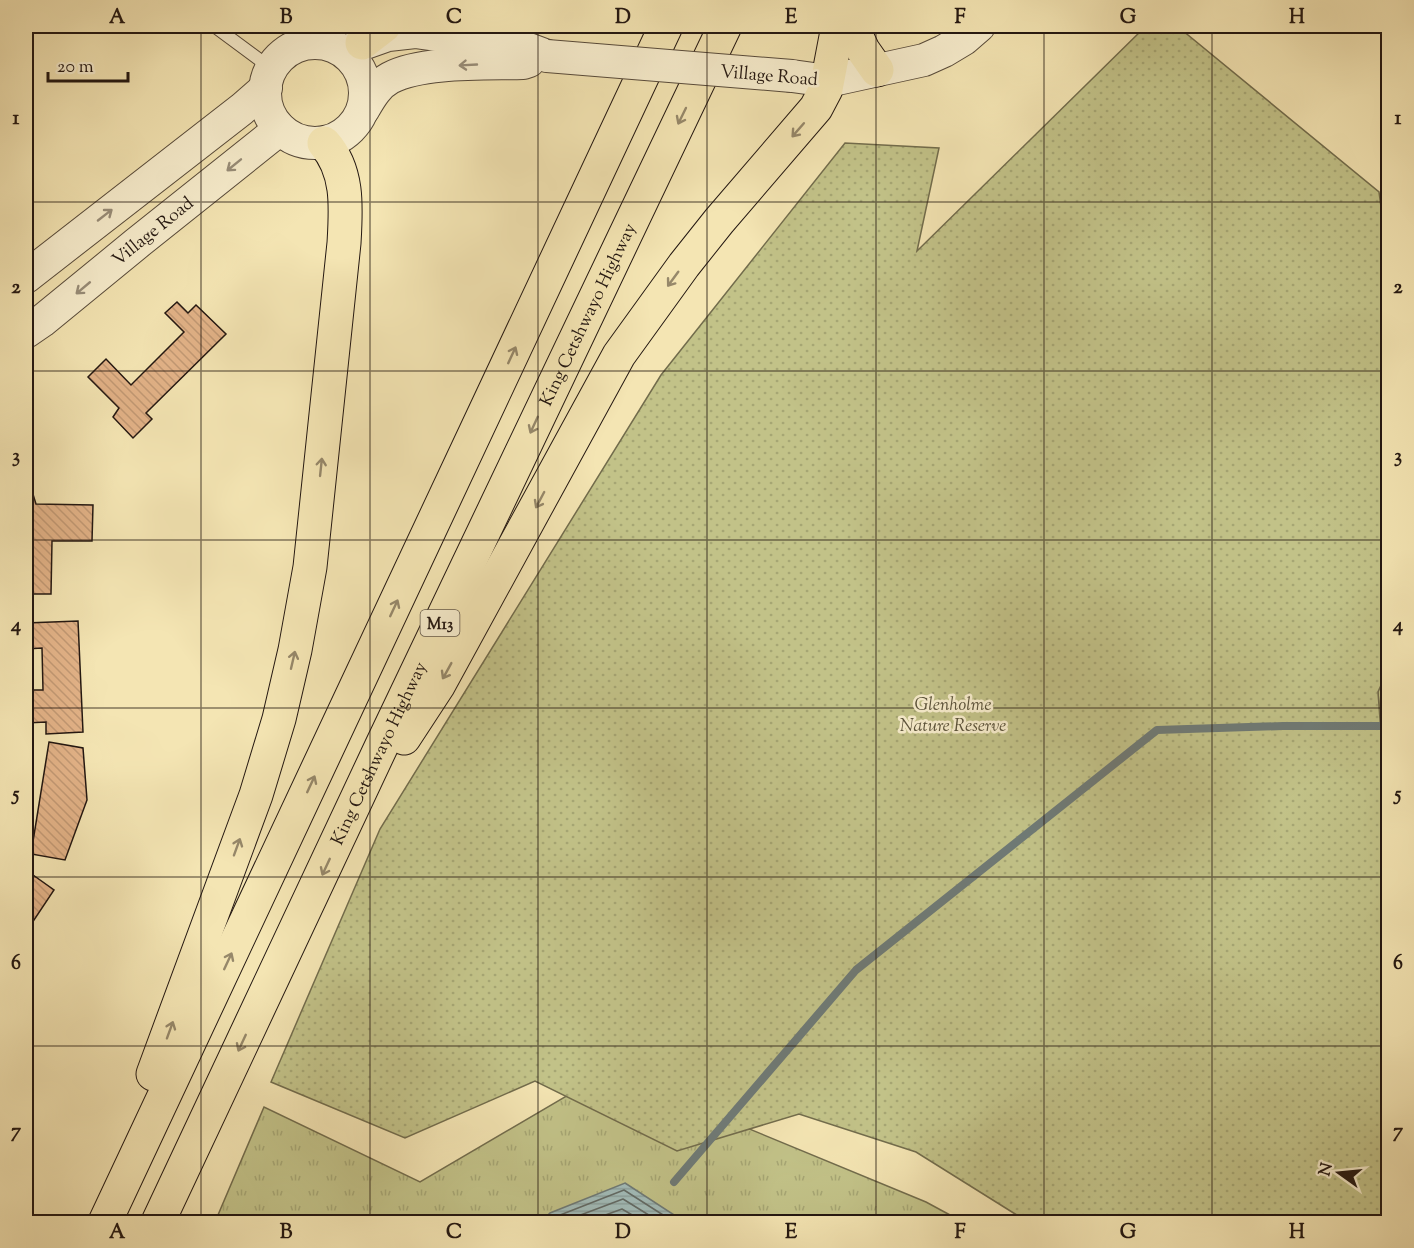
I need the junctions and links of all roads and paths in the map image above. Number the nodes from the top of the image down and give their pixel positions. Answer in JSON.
{"nodes":[{"id":1,"x":666,"y":26,"type":"edge"},
{"id":2,"x":725,"y":26,"type":"edge"},
{"id":3,"x":838,"y":26,"type":"edge"},
{"id":4,"x":852,"y":26,"type":"edge"},
{"id":5,"x":979,"y":26,"type":"edge"},
{"id":6,"x":220,"y":27,"type":"edge"},
{"id":7,"x":364,"y":40,"type":"edge"},
{"id":8,"x":547,"y":56,"type":"junction"},
{"id":9,"x":877,"y":70,"type":"junction"},
{"id":10,"x":269,"y":78,"type":"junction"},
{"id":11,"x":828,"y":81,"type":"junction"},
{"id":12,"x":363,"y":110,"type":"junction"},
{"id":13,"x":280,"y":129,"type":"junction"},
{"id":14,"x":324,"y":143,"type":"junction"},
{"id":15,"x":26,"y":277,"type":"edge"},
{"id":16,"x":26,"y":332,"type":"edge"},
{"id":17,"x":339,"y":838,"type":"junction"},
{"id":18,"x":99,"y":1222,"type":"edge"},
{"id":19,"x":105,"y":1222,"type":"edge"},
{"id":20,"x":158,"y":1222,"type":"edge"}],
"edges":[{"from":19,"to":1,"type":"highway","number":"M13","one_way":true},
{"from":2,"to":17,"type":"highway","name":"King Cetshwayo Highway","number":"M13","one_way":true},
{"from":3,"to":11,"type":"highway"},
{"from":4,"to":9,"type":"highway"},
{"from":5,"to":9,"type":"street","name":"Village Road"},
{"from":6,"to":10,"type":"lane"},
{"from":7,"to":8,"type":"street","name":"Village Road"},
{"from":7,"to":10,"type":"street"},
{"from":7,"to":12,"type":"street"},
{"from":8,"to":11,"type":"street","name":"Village Road","bridge":true},
{"from":8,"to":12,"type":"street","name":"Village Road","one_way":true},
{"from":9,"to":11,"type":"street","name":"Village Road"},
{"from":10,"to":13,"type":"street"},
{"from":15,"to":10,"type":"street","one_way":true},
{"from":11,"to":17,"type":"highway","one_way":true},
{"from":12,"to":14,"type":"street","name":"Village Road"},
{"from":13,"to":14,"type":"street"},
{"from":13,"to":16,"type":"street","name":"Village Road","one_way":true},
{"from":18,"to":14,"type":"highway","one_way":true},
{"from":17,"to":20,"type":"highway","name":"King Cetshwayo Highway","number":"M13","one_way":true}]}
